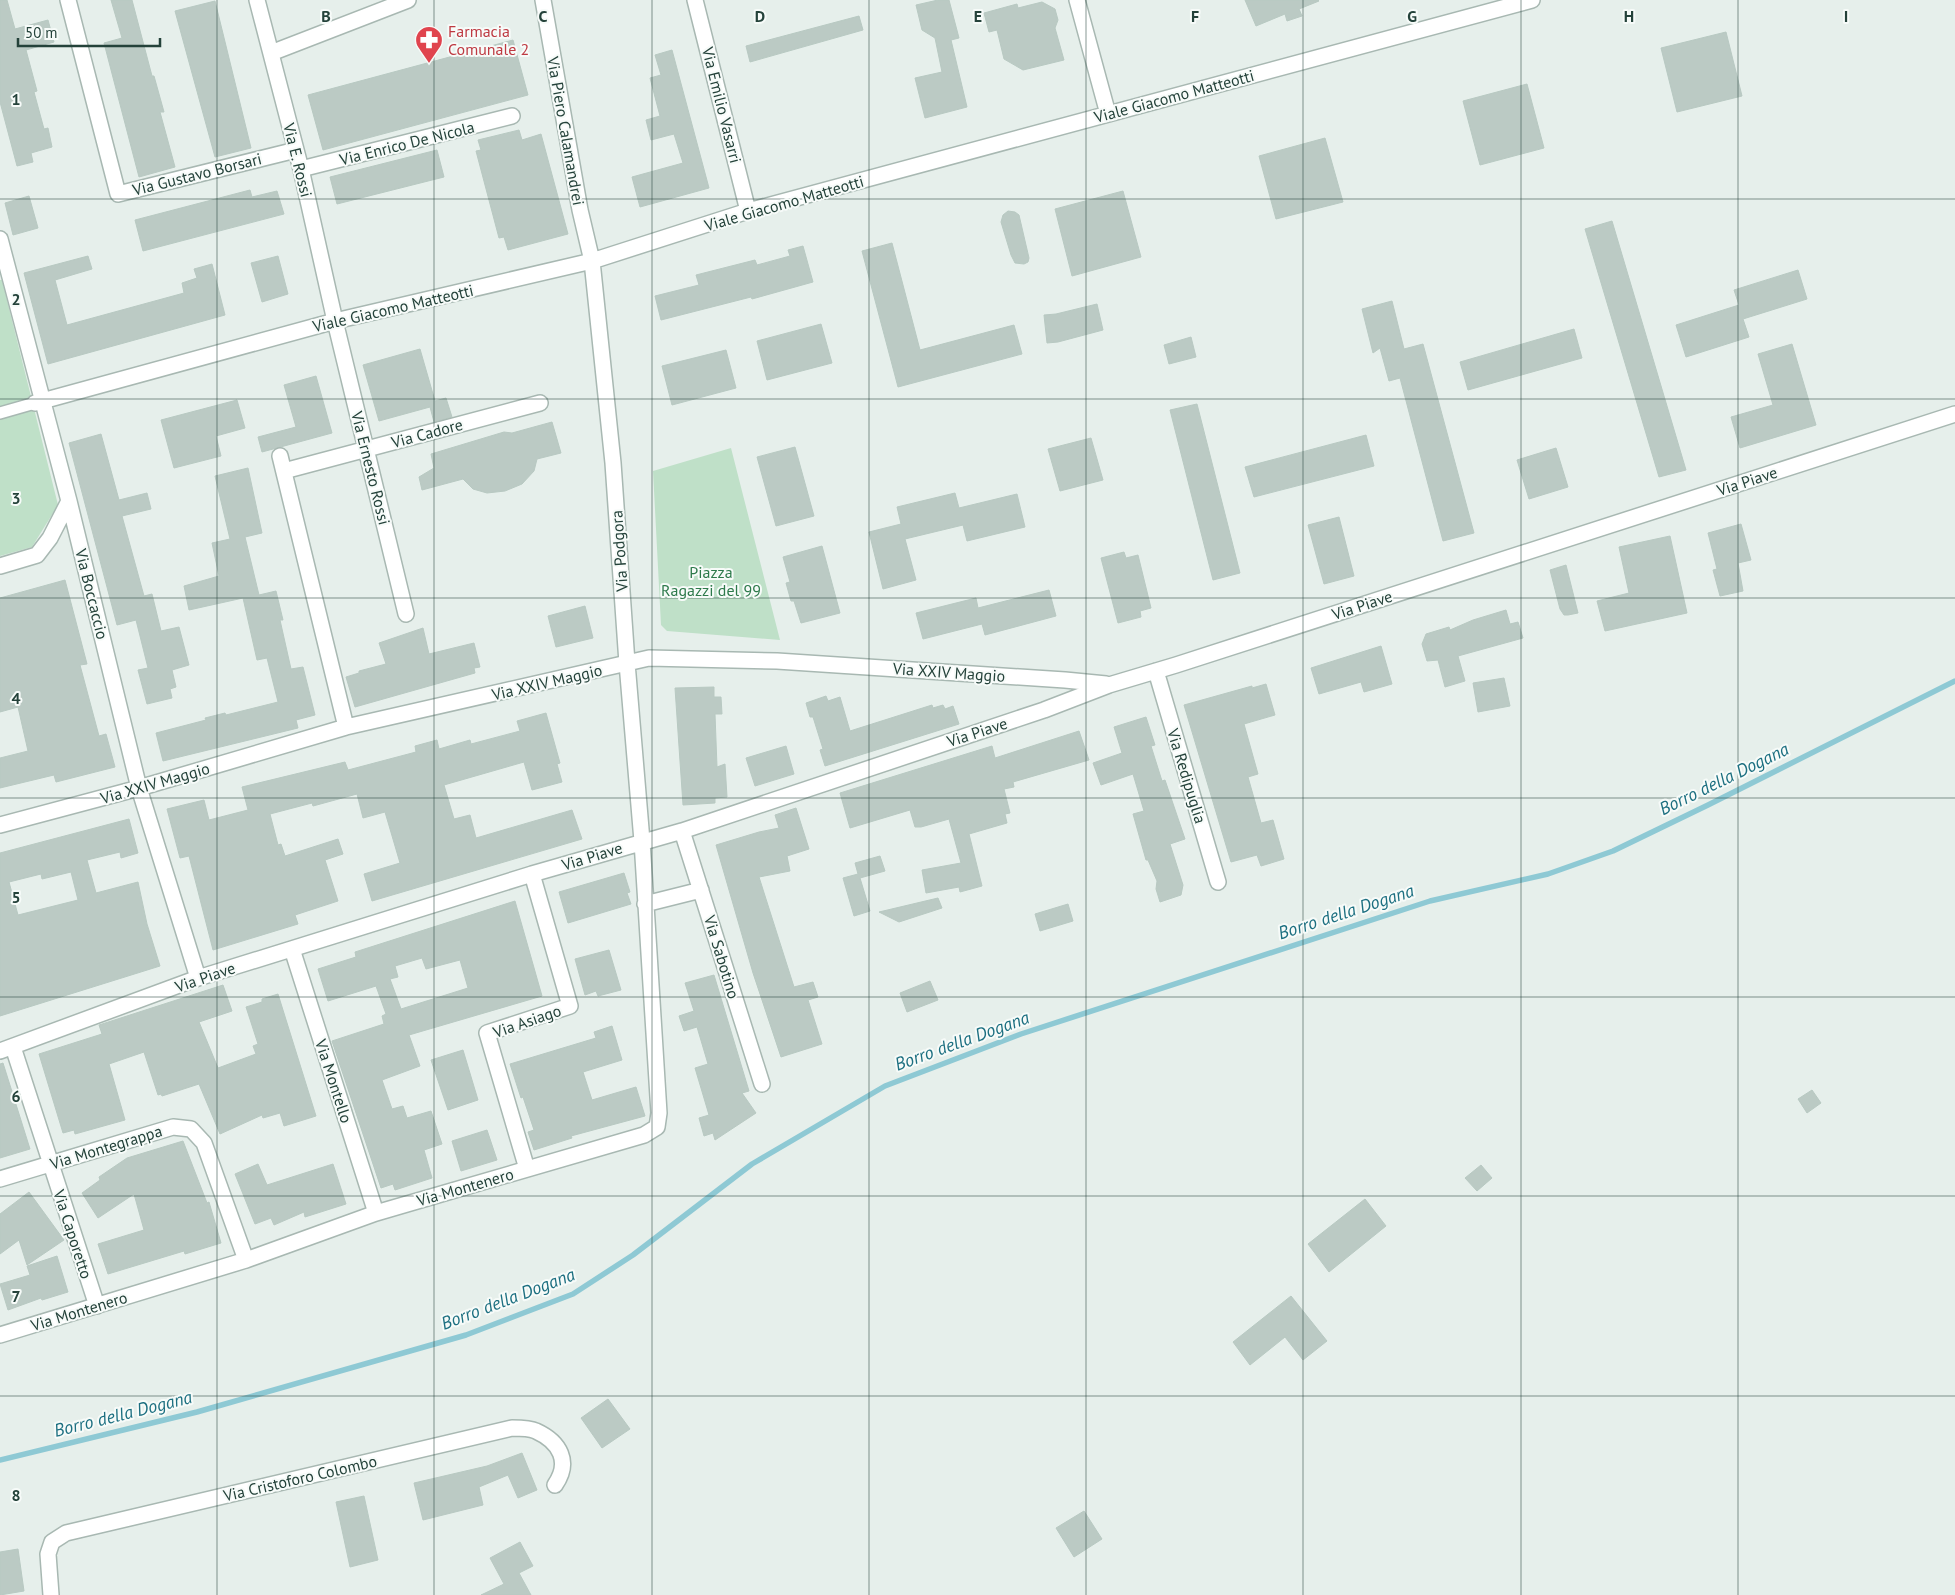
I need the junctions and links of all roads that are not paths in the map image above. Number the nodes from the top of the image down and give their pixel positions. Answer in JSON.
{"nodes":[{"id":1,"x":68,"y":0,"type":"edge"},
{"id":2,"x":257,"y":0,"type":"edge"},
{"id":3,"x":408,"y":0,"type":"edge"},
{"id":4,"x":542,"y":0,"type":"edge"},
{"id":5,"x":695,"y":0,"type":"edge"},
{"id":6,"x":1077,"y":0,"type":"edge"},
{"id":7,"x":1532,"y":0,"type":"edge"},
{"id":8,"x":271,"y":53,"type":"junction"},
{"id":9,"x":1108,"y":114,"type":"junction"},
{"id":10,"x":512,"y":116,"type":"dead end"},
{"id":11,"x":296,"y":150,"type":"junction"},
{"id":12,"x":301,"y":169,"type":"junction"},
{"id":13,"x":748,"y":211,"type":"junction"},
{"id":14,"x":0,"y":238,"type":"edge"},
{"id":15,"x":592,"y":261,"type":"junction"},
{"id":16,"x":3,"y":262,"type":"edge"},
{"id":17,"x":335,"y":321,"type":"junction"},
{"id":18,"x":39,"y":402,"type":"junction"},
{"id":19,"x":540,"y":403,"type":"dead end"},
{"id":20,"x":0,"y":413,"type":"edge"},
{"id":21,"x":1955,"y":414,"type":"edge"},
{"id":22,"x":367,"y":450,"type":"junction"},
{"id":23,"x":69,"y":500,"type":"junction"},
{"id":24,"x":0,"y":566,"type":"edge"},
{"id":25,"x":406,"y":614,"type":"dead end"},
{"id":26,"x":627,"y":663,"type":"junction"},
{"id":27,"x":1156,"y":671,"type":"junction"},
{"id":28,"x":1109,"y":685,"type":"junction"},
{"id":29,"x":346,"y":728,"type":"junction"},
{"id":30,"x":139,"y":788,"type":"junction"},
{"id":31,"x":0,"y":826,"type":"edge"},
{"id":32,"x":682,"y":831,"type":"junction"},
{"id":33,"x":642,"y":842,"type":"junction"},
{"id":34,"x":532,"y":874,"type":"junction"},
{"id":35,"x":1218,"y":882,"type":"dead end"},
{"id":36,"x":701,"y":890,"type":"junction"},
{"id":37,"x":646,"y":904,"type":"junction"},
{"id":38,"x":292,"y":949,"type":"junction"},
{"id":39,"x":198,"y":978,"type":"junction"},
{"id":40,"x":7,"y":1049,"type":"edge"},
{"id":41,"x":762,"y":1084,"type":"dead end"},
{"id":42,"x":50,"y":1164,"type":"junction"},
{"id":43,"x":527,"y":1169,"type":"junction"},
{"id":44,"x":0,"y":1179,"type":"edge"},
{"id":45,"x":376,"y":1213,"type":"junction"},
{"id":46,"x":246,"y":1260,"type":"junction"},
{"id":47,"x":97,"y":1306,"type":"junction"},
{"id":48,"x":0,"y":1336,"type":"edge"},
{"id":49,"x":555,"y":1485,"type":"dead end"},
{"id":50,"x":51,"y":1595,"type":"edge"}],
"edges":[{"from":1,"to":11,"type":"street","name":"Via Gustavo Borsari"},
{"from":2,"to":8,"type":"street","name":"Via E. Rossi"},
{"from":3,"to":8,"type":"street"},
{"from":4,"to":15,"type":"street","name":"Via Piero Calamandrei"},
{"from":5,"to":13,"type":"street","name":"Via Emilio Vasarri"},
{"from":6,"to":9,"type":"street"},
{"from":7,"to":9,"type":"street","name":"Viale Giacomo Matteotti"},
{"from":8,"to":11,"type":"street","name":"Via E. Rossi"},
{"from":9,"to":13,"type":"street","name":"Viale Giacomo Matteotti"},
{"from":10,"to":12,"type":"street","name":"Via Enrico De Nicola"},
{"from":11,"to":12,"type":"street","name":"Via E. Rossi"},
{"from":12,"to":17,"type":"street","name":"Via E. Rossi"},
{"from":13,"to":15,"type":"street","name":"Viale Giacomo Matteotti"},
{"from":14,"to":16,"type":"street","name":"Via Boccaccio"},
{"from":15,"to":17,"type":"street","name":"Viale Giacomo Matteotti"},
{"from":15,"to":26,"type":"street","name":"Via Podgora"},
{"from":16,"to":18,"type":"street","name":"Via Boccaccio"},
{"from":17,"to":18,"type":"street","name":"Viale Giacomo Matteotti"},
{"from":17,"to":22,"type":"street","name":"Via Ernesto Rossi"},
{"from":18,"to":20,"type":"street"},
{"from":18,"to":23,"type":"street","name":"Via Boccaccio"},
{"from":19,"to":22,"type":"street","name":"Via Cadore"},
{"from":21,"to":27,"type":"street","name":"Via Piave"},
{"from":22,"to":25,"type":"street","name":"Via Ernesto Rossi"},
{"from":22,"to":29,"type":"street","name":"Via Cadore"},
{"from":23,"to":24,"type":"street"},
{"from":23,"to":30,"type":"street","name":"Via Boccaccio"},
{"from":26,"to":28,"type":"street","name":"Via XXIV Maggio"},
{"from":26,"to":29,"type":"street","name":"Via XXIV Maggio"},
{"from":26,"to":33,"type":"street","name":"Via Podgora"},
{"from":27,"to":28,"type":"street","name":"Via Piave"},
{"from":27,"to":35,"type":"street","name":"Via Redipuglia"},
{"from":28,"to":32,"type":"street","name":"Via Piave"},
{"from":29,"to":30,"type":"street","name":"Via XXIV Maggio"},
{"from":30,"to":31,"type":"street","name":"Via XXIV Maggio"},
{"from":30,"to":39,"type":"street","name":"Via Boccaccio"},
{"from":32,"to":33,"type":"street","name":"Via Piave"},
{"from":32,"to":36,"type":"street","name":"Via Sabotino"},
{"from":33,"to":34,"type":"street","name":"Via Piave"},
{"from":33,"to":37,"type":"street","name":"Via Montenero"},
{"from":34,"to":38,"type":"street","name":"Via Piave"},
{"from":34,"to":43,"type":"street","name":"Via Asiago"},
{"from":36,"to":37,"type":"street"},
{"from":36,"to":41,"type":"street","name":"Via Sabotino"},
{"from":37,"to":43,"type":"street","name":"Via Montenero"},
{"from":38,"to":39,"type":"street","name":"Via Piave"},
{"from":38,"to":45,"type":"street","name":"Via Montello"},
{"from":39,"to":40,"type":"street","name":"Via Piave"},
{"from":40,"to":42,"type":"street","name":"Via Caporetto"},
{"from":42,"to":44,"type":"street","name":"Via Montegrappa"},
{"from":42,"to":46,"type":"street","name":"Via Montegrappa"},
{"from":42,"to":47,"type":"street","name":"Via Caporetto"},
{"from":43,"to":45,"type":"street","name":"Via Montenero"},
{"from":45,"to":46,"type":"street","name":"Via Montenero"},
{"from":46,"to":47,"type":"street","name":"Via Montenero"},
{"from":47,"to":48,"type":"street","name":"Via Montenero"},
{"from":49,"to":50,"type":"street","name":"Via Cristoforo Colombo"}]}
